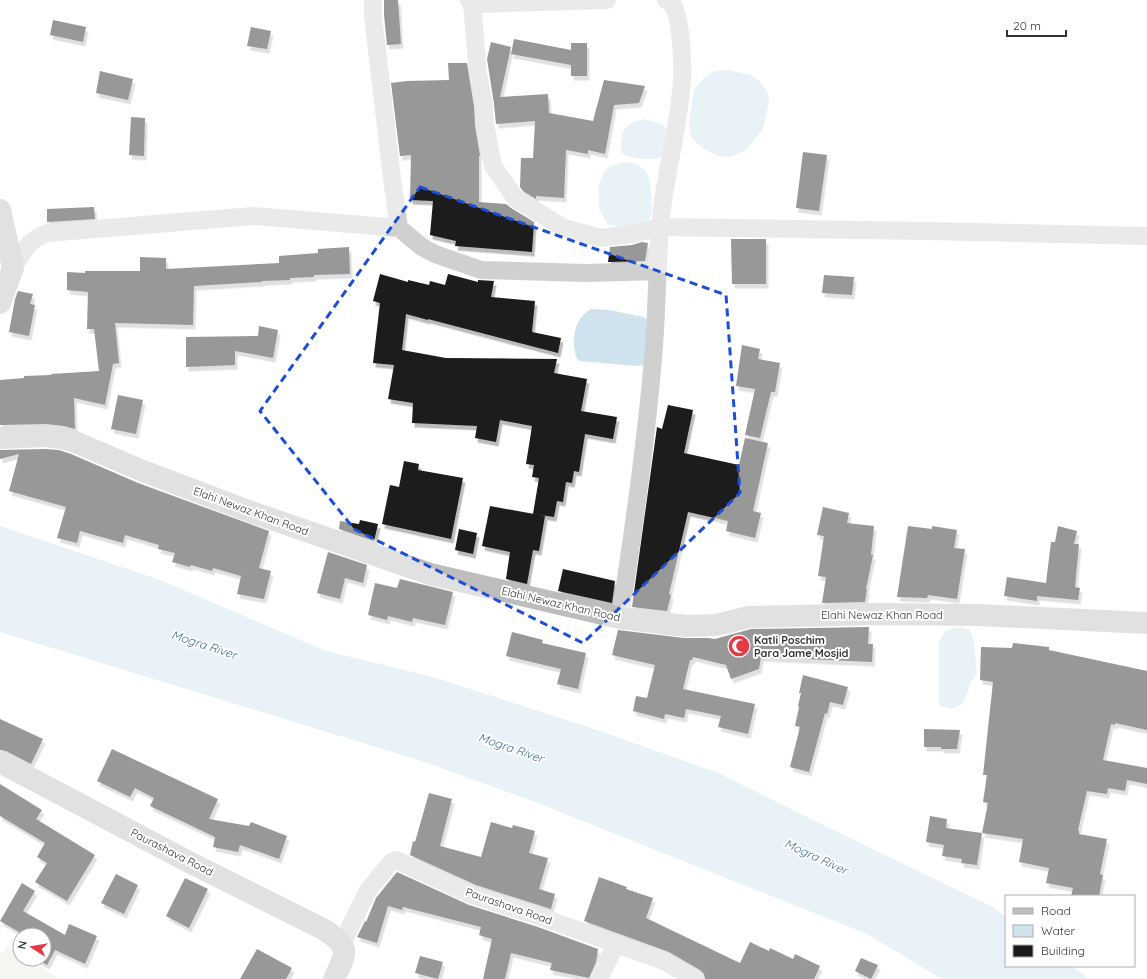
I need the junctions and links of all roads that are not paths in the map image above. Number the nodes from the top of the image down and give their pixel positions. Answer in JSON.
{"nodes":[{"id":1,"x":373,"y":0,"type":"edge"},
{"id":2,"x":607,"y":0,"type":"edge"},
{"id":3,"x":666,"y":0,"type":"edge"},
{"id":4,"x":470,"y":2,"type":"edge"},
{"id":5,"x":0,"y":210,"type":"edge"},
{"id":6,"x":660,"y":227,"type":"junction"},
{"id":7,"x":399,"y":228,"type":"junction"},
{"id":8,"x":1147,"y":236,"type":"edge"},
{"id":9,"x":13,"y":268,"type":"junction"},
{"id":10,"x":658,"y":271,"type":"junction"},
{"id":11,"x":0,"y":303,"type":"edge"},
{"id":12,"x":0,"y":438,"type":"edge"},
{"id":13,"x":620,"y":618,"type":"junction"},
{"id":14,"x":1147,"y":623,"type":"edge"},
{"id":15,"x":0,"y":762,"type":"edge"},
{"id":16,"x":342,"y":944,"type":"junction"},
{"id":17,"x":616,"y":944,"type":"junction"},
{"id":18,"x":334,"y":979,"type":"edge"},
{"id":19,"x":599,"y":979,"type":"edge"},
{"id":20,"x":695,"y":979,"type":"edge"}],
"edges":[{"from":1,"to":7,"type":"street"},
{"from":2,"to":4,"type":"street"},
{"from":3,"to":6,"type":"street"},
{"from":4,"to":6,"type":"street"},
{"from":5,"to":9,"type":"street"},
{"from":6,"to":8,"type":"street"},
{"from":6,"to":10,"type":"street"},
{"from":7,"to":9,"type":"street"},
{"from":7,"to":10,"type":"street"},
{"from":9,"to":11,"type":"street"},
{"from":10,"to":13,"type":"street"},
{"from":12,"to":13,"type":"street","name":"Elahi Newaz Khan Road"},
{"from":13,"to":14,"type":"street","name":"Elahi Newaz Khan Road"},
{"from":15,"to":16,"type":"street","name":"Paurashava Road"},
{"from":16,"to":17,"type":"street","name":"Paurashava Road"},
{"from":16,"to":18,"type":"street","name":"Paurashava Road"},
{"from":17,"to":19,"type":"street"},
{"from":17,"to":20,"type":"street","name":"Paurashava Road"}]}
